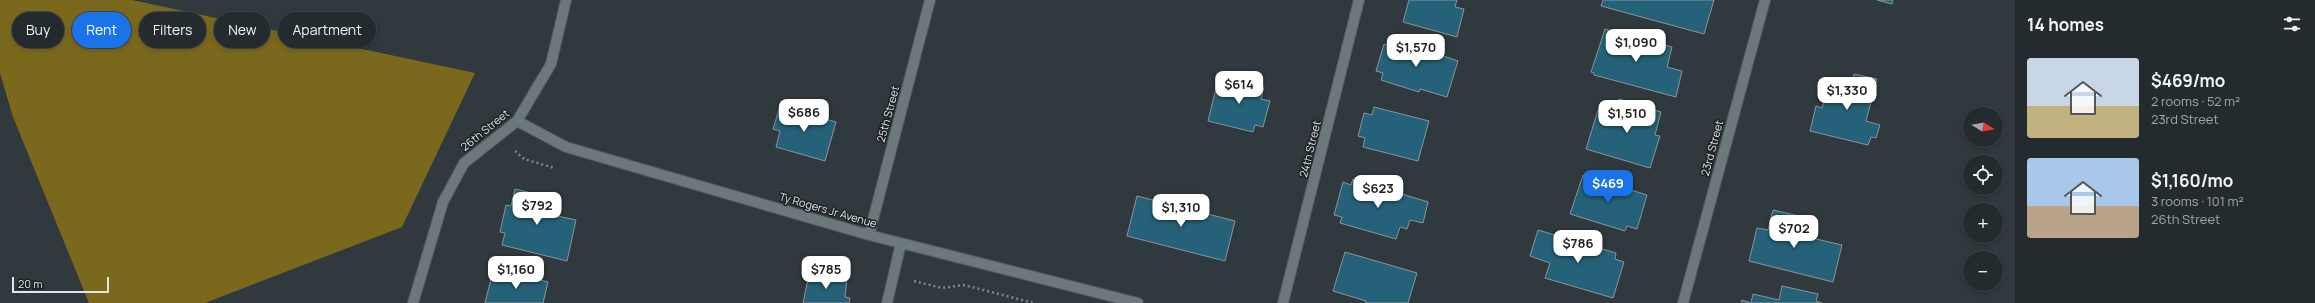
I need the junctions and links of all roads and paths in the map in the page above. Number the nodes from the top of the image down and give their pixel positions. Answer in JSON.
{"nodes":[{"id":1,"x":566,"y":0,"type":"edge"},
{"id":2,"x":930,"y":0,"type":"edge"},
{"id":3,"x":1360,"y":0,"type":"edge"},
{"id":4,"x":1765,"y":0,"type":"edge"},
{"id":5,"x":518,"y":121,"type":"junction"},
{"id":6,"x":869,"y":235,"type":"junction"},
{"id":7,"x":901,"y":243,"type":"junction"},
{"id":8,"x":413,"y":303,"type":"edge"},
{"id":9,"x":887,"y":303,"type":"edge"},
{"id":10,"x":1138,"y":303,"type":"edge"},
{"id":11,"x":1283,"y":303,"type":"edge"},
{"id":12,"x":1683,"y":303,"type":"edge"}],
"edges":[{"from":1,"to":5,"type":"street","name":"26th Street"},
{"from":2,"to":6,"type":"street","name":"25th Street"},
{"from":3,"to":11,"type":"street","name":"24th Street"},
{"from":4,"to":12,"type":"street","name":"23rd Street"},
{"from":5,"to":6,"type":"street","name":"Ty Rogers Jr Avenue"},
{"from":5,"to":8,"type":"street","name":"26th Street"},
{"from":6,"to":7,"type":"street","name":"Ty Rogers Jr Avenue"},
{"from":7,"to":9,"type":"street"},
{"from":7,"to":10,"type":"street","name":"Ty Rogers Jr Avenue"}]}
